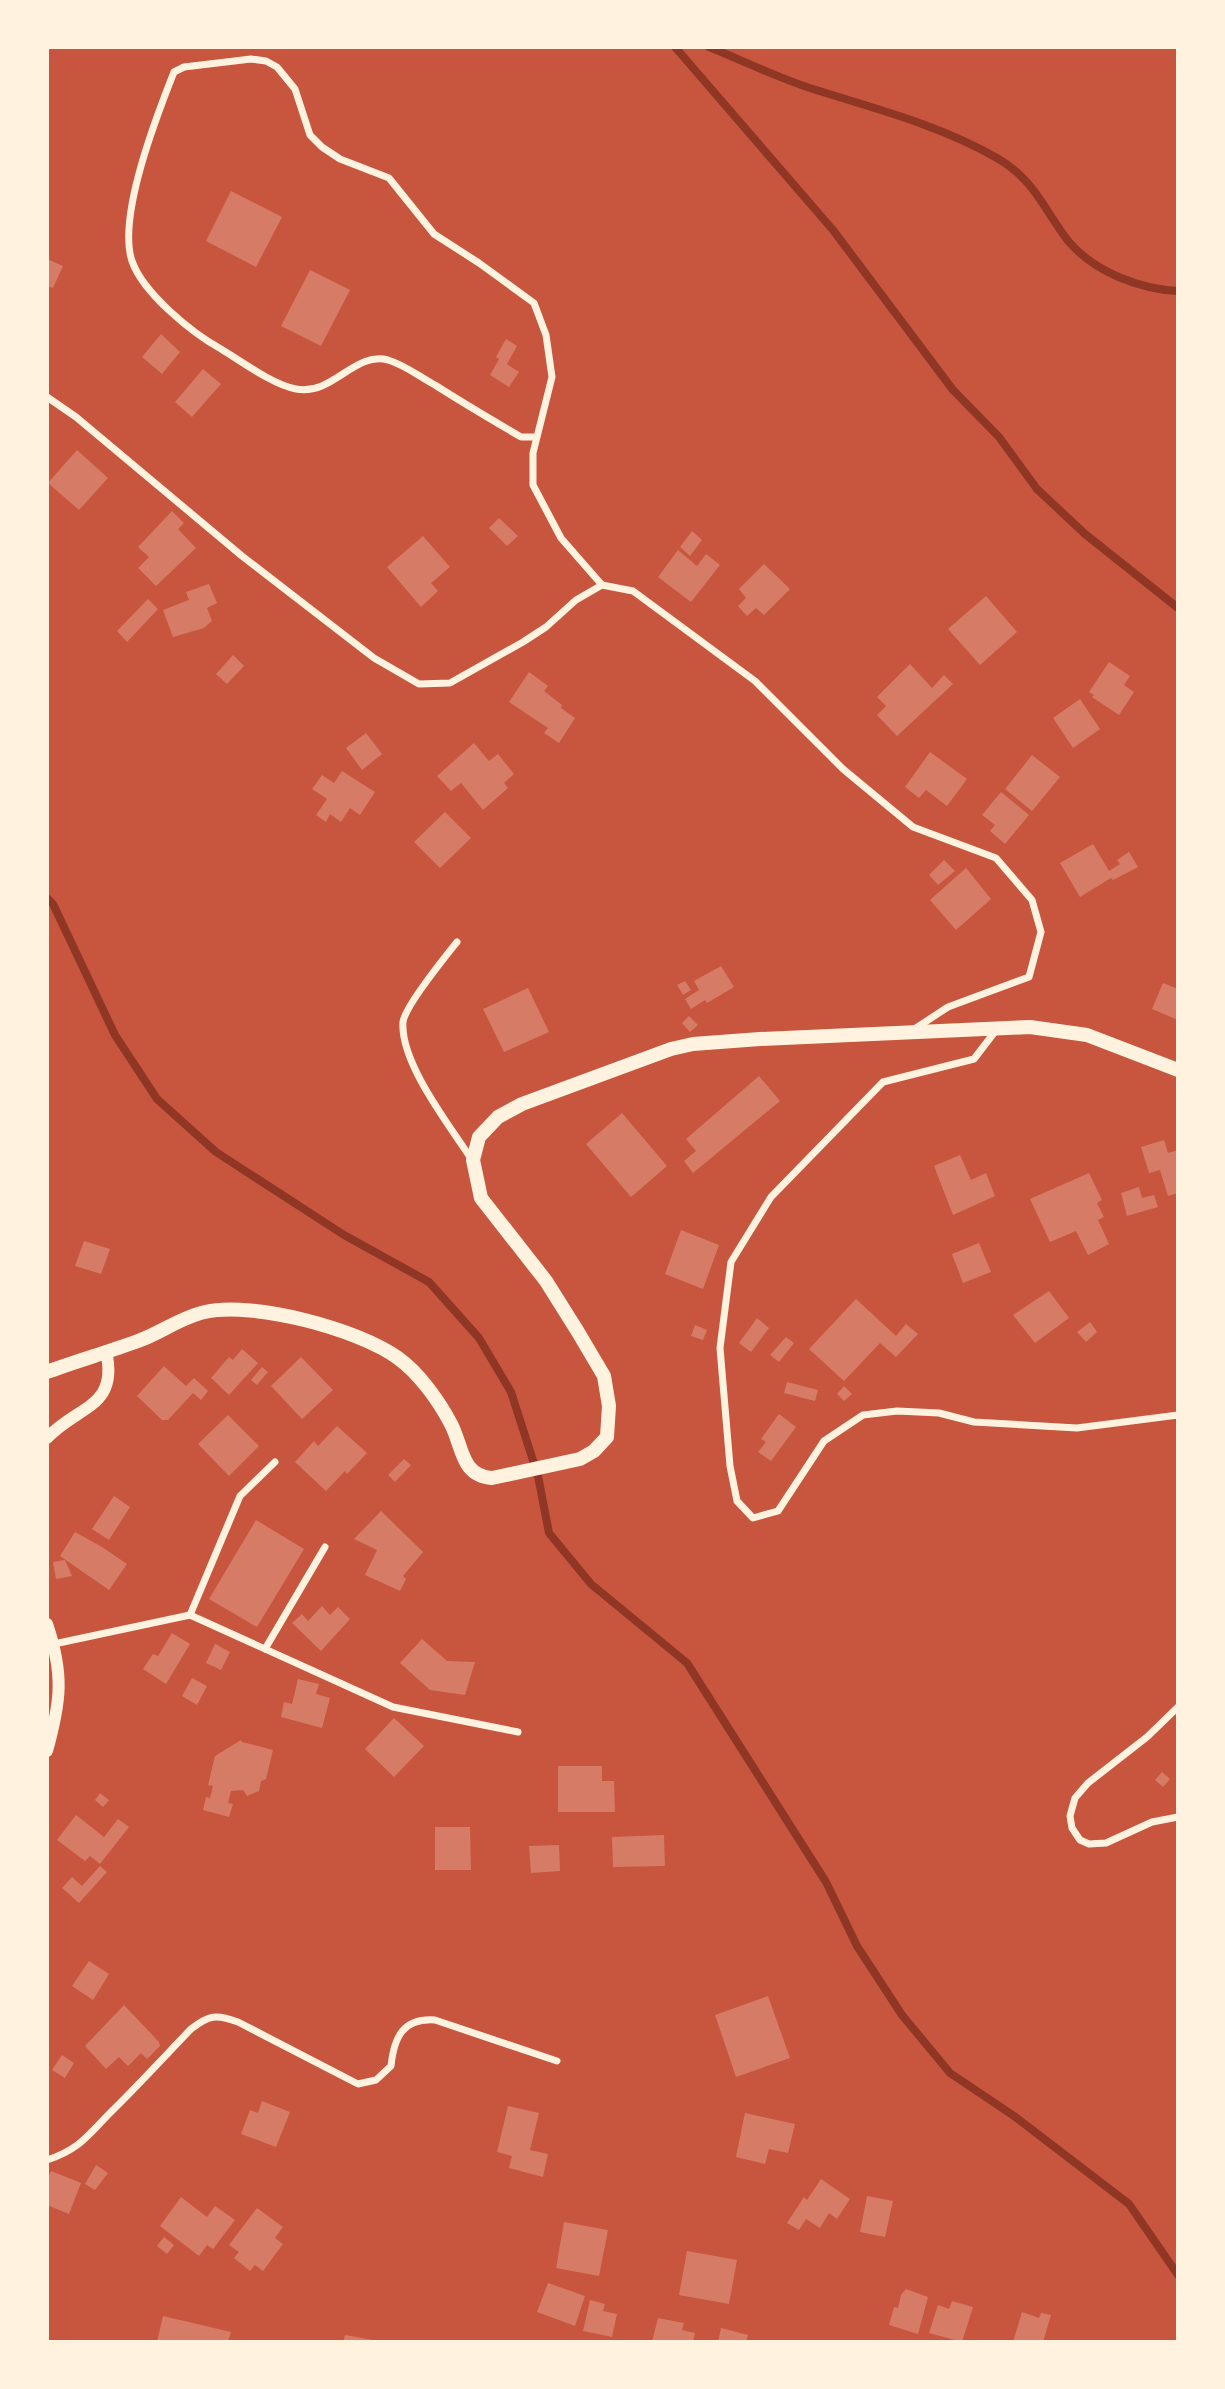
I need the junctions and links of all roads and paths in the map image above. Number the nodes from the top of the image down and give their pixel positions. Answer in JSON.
{"nodes":[{"id":1,"x":47,"y":397,"type":"edge"},
{"id":2,"x":537,"y":436,"type":"junction"},
{"id":3,"x":602,"y":585,"type":"junction"},
{"id":4,"x":457,"y":942,"type":"dead end"},
{"id":5,"x":998,"y":1029,"type":"junction"},
{"id":6,"x":910,"y":1033,"type":"junction"},
{"id":7,"x":1178,"y":1070,"type":"edge"},
{"id":8,"x":473,"y":1160,"type":"junction"},
{"id":9,"x":106,"y":1351,"type":"junction"},
{"id":10,"x":47,"y":1372,"type":"edge"},
{"id":11,"x":1178,"y":1415,"type":"edge"},
{"id":12,"x":47,"y":1438,"type":"edge"},
{"id":13,"x":275,"y":1462,"type":"dead end"},
{"id":14,"x":325,"y":1547,"type":"dead end"},
{"id":15,"x":190,"y":1615,"type":"junction"},
{"id":16,"x":47,"y":1624,"type":"edge"},
{"id":17,"x":54,"y":1644,"type":"junction"},
{"id":18,"x":265,"y":1649,"type":"junction"},
{"id":19,"x":1178,"y":1707,"type":"edge"},
{"id":20,"x":518,"y":1732,"type":"dead end"},
{"id":21,"x":47,"y":1751,"type":"edge"},
{"id":22,"x":1178,"y":1817,"type":"edge"},
{"id":23,"x":556,"y":2061,"type":"dead end"},
{"id":24,"x":47,"y":2160,"type":"edge"}],
"edges":[{"from":1,"to":3,"type":"street"},
{"from":2,"to":2,"type":"street"},
{"from":2,"to":3,"type":"street"},
{"from":3,"to":6,"type":"street"},
{"from":4,"to":8,"type":"street"},
{"from":5,"to":6,"type":"main road"},
{"from":5,"to":7,"type":"main road"},
{"from":5,"to":11,"type":"street"},
{"from":6,"to":8,"type":"main road"},
{"from":8,"to":9,"type":"main road"},
{"from":9,"to":10,"type":"main road"},
{"from":9,"to":12,"type":"street"},
{"from":13,"to":15,"type":"street"},
{"from":14,"to":18,"type":"street"},
{"from":15,"to":17,"type":"street"},
{"from":15,"to":18,"type":"street"},
{"from":16,"to":17,"type":"street"},
{"from":17,"to":21,"type":"street"},
{"from":18,"to":20,"type":"street"},
{"from":19,"to":22,"type":"street"},
{"from":23,"to":24,"type":"street"}]}
